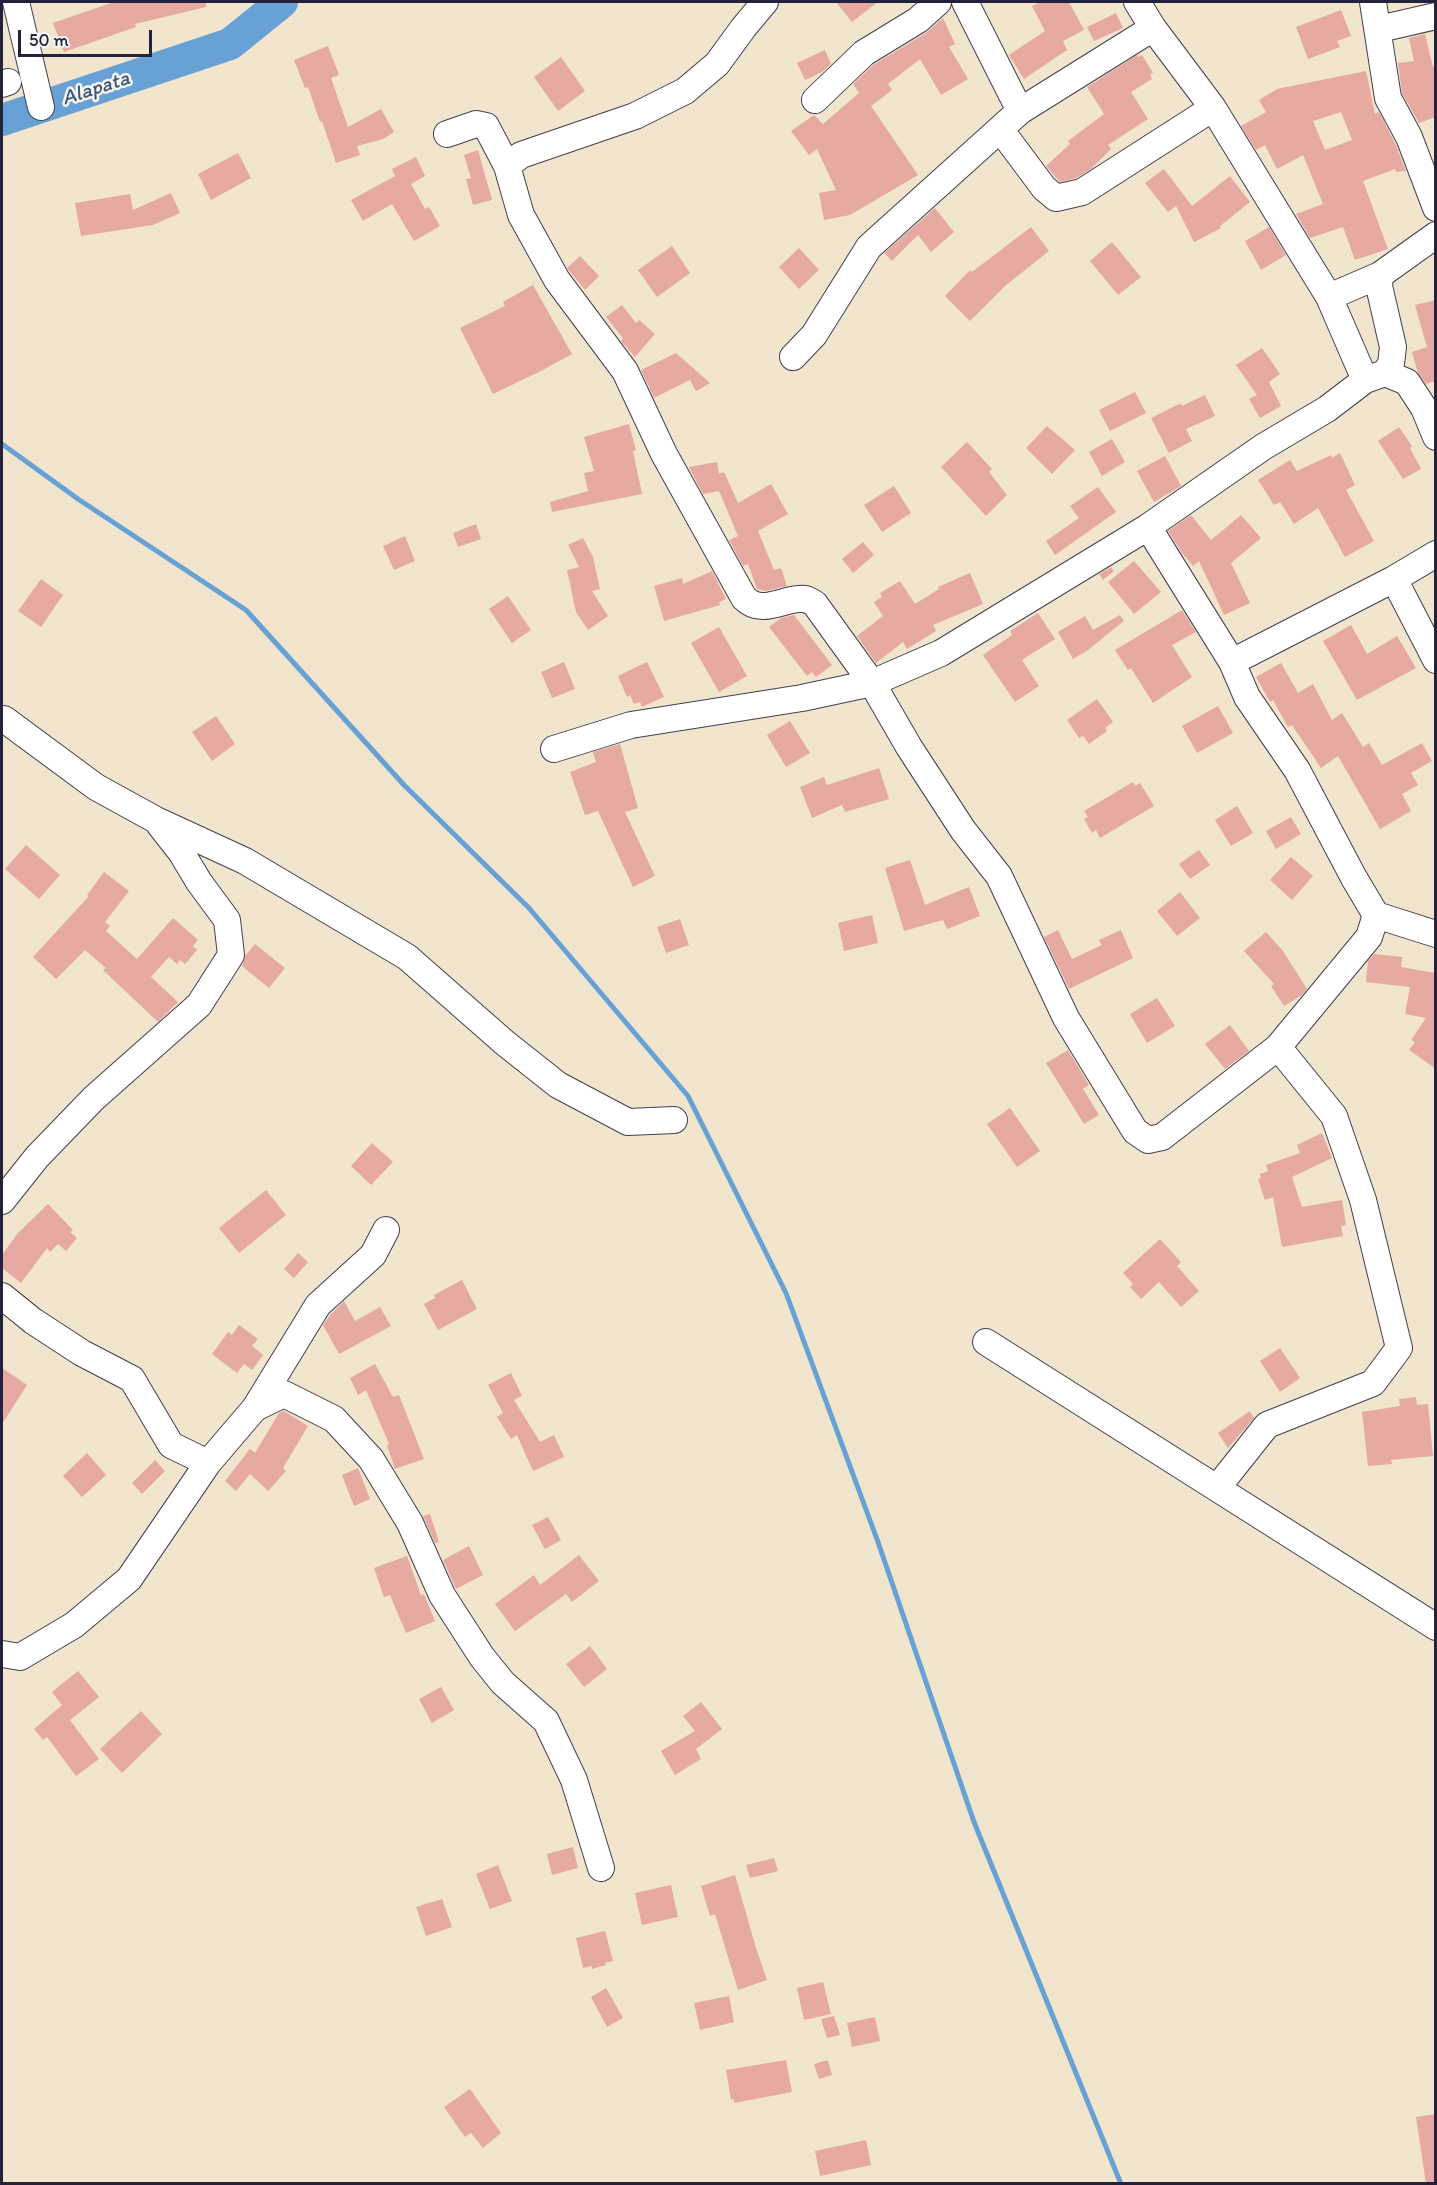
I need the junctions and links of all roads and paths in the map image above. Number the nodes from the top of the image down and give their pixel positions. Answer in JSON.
{"nodes":[{"id":1,"x":16,"y":2,"type":"edge"},
{"id":2,"x":765,"y":2,"type":"edge"},
{"id":3,"x":938,"y":2,"type":"edge"},
{"id":4,"x":965,"y":2,"type":"edge"},
{"id":5,"x":1137,"y":2,"type":"edge"},
{"id":6,"x":1373,"y":2,"type":"edge"},
{"id":7,"x":1436,"y":16,"type":"edge"},
{"id":8,"x":1153,"y":28,"type":"junction"},
{"id":9,"x":1379,"y":29,"type":"junction"},
{"id":10,"x":815,"y":100,"type":"dead end"},
{"id":11,"x":41,"y":107,"type":"dead end"},
{"id":12,"x":1213,"y":108,"type":"junction"},
{"id":13,"x":1020,"y":111,"type":"junction"},
{"id":14,"x":1000,"y":129,"type":"junction"},
{"id":15,"x":447,"y":134,"type":"dead end"},
{"id":16,"x":507,"y":166,"type":"junction"},
{"id":17,"x":1436,"y":208,"type":"edge"},
{"id":18,"x":1436,"y":235,"type":"edge"},
{"id":19,"x":1380,"y":275,"type":"junction"},
{"id":20,"x":1329,"y":297,"type":"junction"},
{"id":21,"x":793,"y":357,"type":"dead end"},
{"id":22,"x":1375,"y":376,"type":"junction"},
{"id":23,"x":1436,"y":438,"type":"edge"},
{"id":24,"x":1148,"y":527,"type":"junction"},
{"id":25,"x":1436,"y":554,"type":"edge"},
{"id":26,"x":1394,"y":579,"type":"junction"},
{"id":27,"x":1436,"y":660,"type":"edge"},
{"id":28,"x":1232,"y":662,"type":"junction"},
{"id":29,"x":872,"y":683,"type":"junction"},
{"id":30,"x":2,"y":720,"type":"edge"},
{"id":31,"x":555,"y":749,"type":"dead end"},
{"id":32,"x":156,"y":820,"type":"junction"},
{"id":33,"x":1376,"y":915,"type":"junction"},
{"id":34,"x":1436,"y":934,"type":"edge"},
{"id":35,"x":1278,"y":1047,"type":"junction"},
{"id":36,"x":674,"y":1120,"type":"dead end"},
{"id":37,"x":2,"y":1201,"type":"edge"},
{"id":38,"x":386,"y":1230,"type":"dead end"},
{"id":39,"x":2,"y":1296,"type":"edge"},
{"id":40,"x":986,"y":1342,"type":"dead end"},
{"id":41,"x":255,"y":1408,"type":"junction"},
{"id":42,"x":208,"y":1463,"type":"junction"},
{"id":43,"x":1217,"y":1488,"type":"junction"},
{"id":44,"x":1436,"y":1627,"type":"edge"},
{"id":45,"x":2,"y":1654,"type":"edge"},
{"id":46,"x":601,"y":1868,"type":"dead end"}],
"edges":[{"from":1,"to":11,"type":"street"},
{"from":2,"to":16,"type":"street"},
{"from":3,"to":10,"type":"street"},
{"from":4,"to":13,"type":"street"},
{"from":5,"to":8,"type":"street"},
{"from":6,"to":9,"type":"street"},
{"from":7,"to":9,"type":"street"},
{"from":8,"to":12,"type":"street"},
{"from":8,"to":13,"type":"street"},
{"from":9,"to":17,"type":"street"},
{"from":12,"to":14,"type":"street"},
{"from":12,"to":20,"type":"street"},
{"from":13,"to":14,"type":"street"},
{"from":14,"to":21,"type":"street"},
{"from":15,"to":16,"type":"street"},
{"from":16,"to":29,"type":"street"},
{"from":18,"to":19,"type":"street"},
{"from":19,"to":20,"type":"street"},
{"from":19,"to":22,"type":"street"},
{"from":20,"to":22,"type":"street"},
{"from":22,"to":23,"type":"street"},
{"from":22,"to":24,"type":"street"},
{"from":24,"to":28,"type":"street"},
{"from":24,"to":29,"type":"street"},
{"from":25,"to":26,"type":"street"},
{"from":26,"to":27,"type":"street"},
{"from":26,"to":28,"type":"street"},
{"from":28,"to":33,"type":"street"},
{"from":29,"to":31,"type":"street"},
{"from":29,"to":35,"type":"street"},
{"from":30,"to":32,"type":"street"},
{"from":32,"to":36,"type":"street"},
{"from":32,"to":37,"type":"street"},
{"from":33,"to":34,"type":"street"},
{"from":33,"to":35,"type":"street"},
{"from":35,"to":43,"type":"street"},
{"from":38,"to":41,"type":"street"},
{"from":39,"to":42,"type":"street"},
{"from":40,"to":43,"type":"street"},
{"from":41,"to":42,"type":"street"},
{"from":41,"to":46,"type":"street"},
{"from":42,"to":45,"type":"street"},
{"from":43,"to":44,"type":"street"}]}
